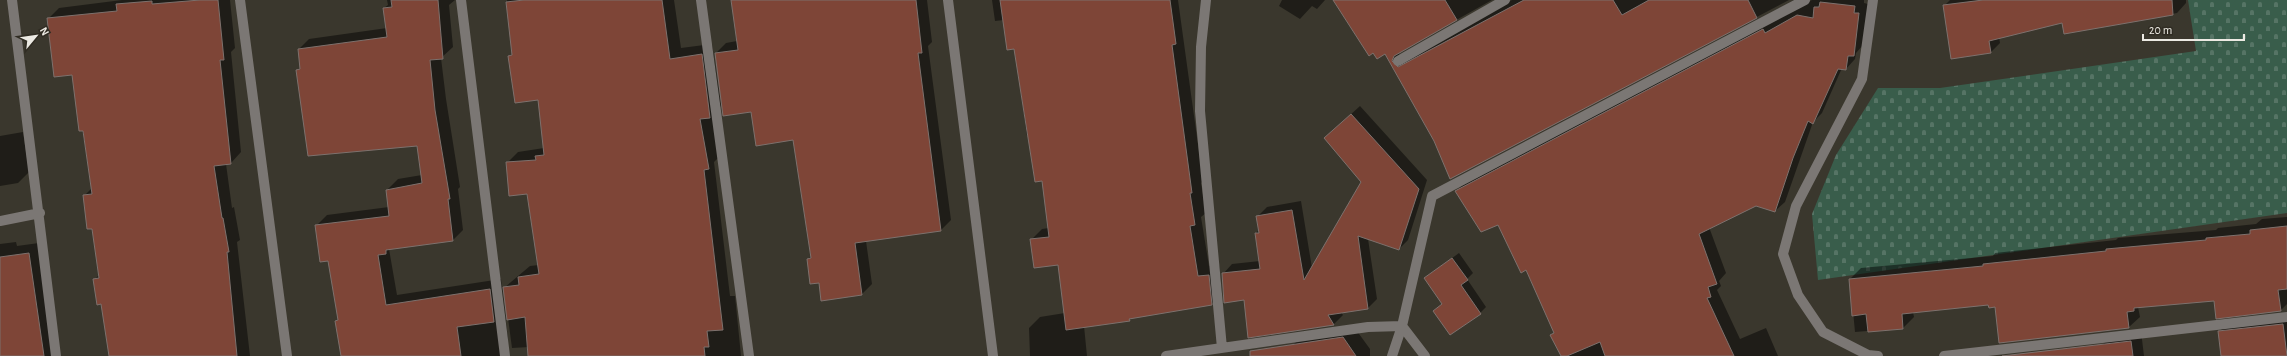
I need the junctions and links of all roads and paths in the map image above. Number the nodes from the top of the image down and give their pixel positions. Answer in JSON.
{"nodes":[{"id":1,"x":12,"y":0,"type":"edge"},
{"id":2,"x":240,"y":0,"type":"edge"},
{"id":3,"x":460,"y":0,"type":"edge"},
{"id":4,"x":701,"y":0,"type":"edge"},
{"id":5,"x":948,"y":0,"type":"edge"},
{"id":6,"x":1206,"y":0,"type":"edge"},
{"id":7,"x":1504,"y":0,"type":"edge"},
{"id":8,"x":1805,"y":0,"type":"edge"},
{"id":9,"x":1873,"y":0,"type":"edge"},
{"id":10,"x":1398,"y":61,"type":"dead end"},
{"id":11,"x":40,"y":213,"type":"junction"},
{"id":12,"x":0,"y":221,"type":"edge"},
{"id":13,"x":2287,"y":318,"type":"edge"},
{"id":14,"x":1402,"y":326,"type":"junction"},
{"id":15,"x":1222,"y":348,"type":"junction"},
{"id":16,"x":56,"y":356,"type":"edge"},
{"id":17,"x":287,"y":356,"type":"edge"},
{"id":18,"x":505,"y":356,"type":"edge"},
{"id":19,"x":749,"y":356,"type":"edge"},
{"id":20,"x":993,"y":356,"type":"edge"},
{"id":21,"x":1166,"y":356,"type":"edge"},
{"id":22,"x":1392,"y":356,"type":"edge"},
{"id":23,"x":1425,"y":356,"type":"edge"},
{"id":24,"x":1878,"y":356,"type":"edge"},
{"id":25,"x":1944,"y":356,"type":"edge"}],
"edges":[{"from":1,"to":11,"type":"street"},
{"from":2,"to":17,"type":"street"},
{"from":3,"to":18,"type":"street"},
{"from":4,"to":19,"type":"street"},
{"from":5,"to":20,"type":"street"},
{"from":6,"to":15,"type":"street"},
{"from":7,"to":10,"type":"street"},
{"from":8,"to":14,"type":"street"},
{"from":9,"to":24,"type":"street"},
{"from":11,"to":12,"type":"street"},
{"from":11,"to":16,"type":"street"},
{"from":13,"to":25,"type":"street"},
{"from":14,"to":15,"type":"street"},
{"from":14,"to":22,"type":"street"},
{"from":14,"to":23,"type":"street"},
{"from":15,"to":21,"type":"street"}]}
